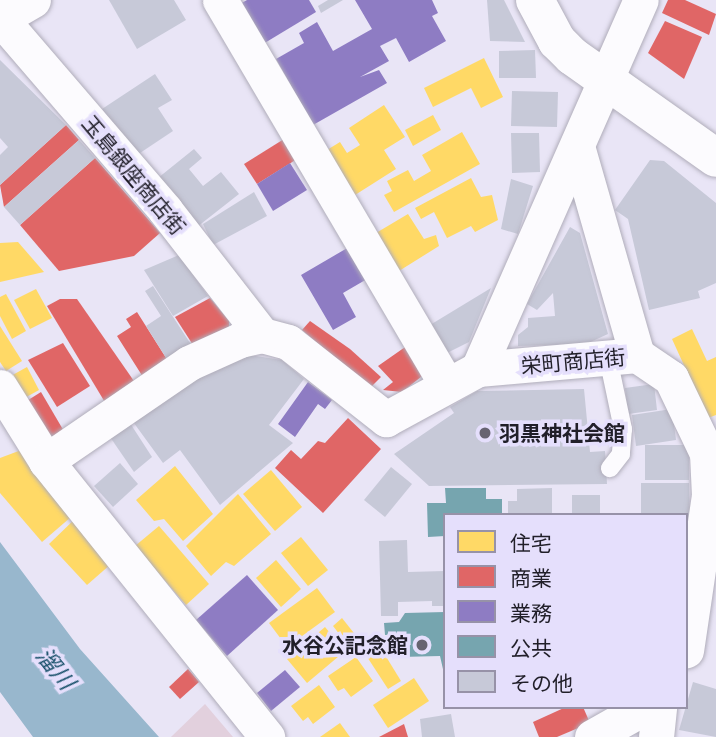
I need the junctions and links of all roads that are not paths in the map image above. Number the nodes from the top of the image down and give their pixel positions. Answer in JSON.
{"nodes":[{"id":1,"x":33,"y":0,"type":"edge"},
{"id":2,"x":220,"y":0,"type":"edge"},
{"id":3,"x":535,"y":0,"type":"edge"},
{"id":4,"x":641,"y":0,"type":"edge"},
{"id":5,"x":1,"y":19,"type":"edge"},
{"id":6,"x":604,"y":79,"type":"junction"},
{"id":7,"x":577,"y":146,"type":"junction"},
{"id":8,"x":716,"y":158,"type":"edge"},
{"id":9,"x":262,"y":335,"type":"junction"},
{"id":10,"x":622,"y":357,"type":"junction"},
{"id":11,"x":478,"y":369,"type":"junction"},
{"id":12,"x":446,"y":383,"type":"junction"},
{"id":13,"x":0,"y":387,"type":"edge"},
{"id":14,"x":46,"y":461,"type":"junction"},
{"id":15,"x":610,"y":468,"type":"dead end"},
{"id":16,"x":688,"y":637,"type":"edge"},
{"id":17,"x":655,"y":725,"type":"edge"},
{"id":18,"x":267,"y":737,"type":"edge"},
{"id":19,"x":592,"y":737,"type":"edge"}],
"edges":[{"from":1,"to":5,"type":"street"},
{"from":2,"to":12,"type":"street"},
{"from":3,"to":6,"type":"street"},
{"from":4,"to":6,"type":"street"},
{"from":5,"to":9,"type":"street","name":"玉島銀座商店街"},
{"from":6,"to":7,"type":"street"},
{"from":6,"to":8,"type":"street"},
{"from":7,"to":10,"type":"street"},
{"from":7,"to":11,"type":"street"},
{"from":9,"to":12,"type":"street"},
{"from":9,"to":14,"type":"street"},
{"from":10,"to":11,"type":"street","name":"栄町商店街"},
{"from":10,"to":15,"type":"lane"},
{"from":10,"to":16,"type":"street","name":"栄町商店街"},
{"from":11,"to":12,"type":"street","name":"栄町商店街"},
{"from":13,"to":14,"type":"street"},
{"from":14,"to":18,"type":"street"},
{"from":17,"to":19,"type":"street"}]}
